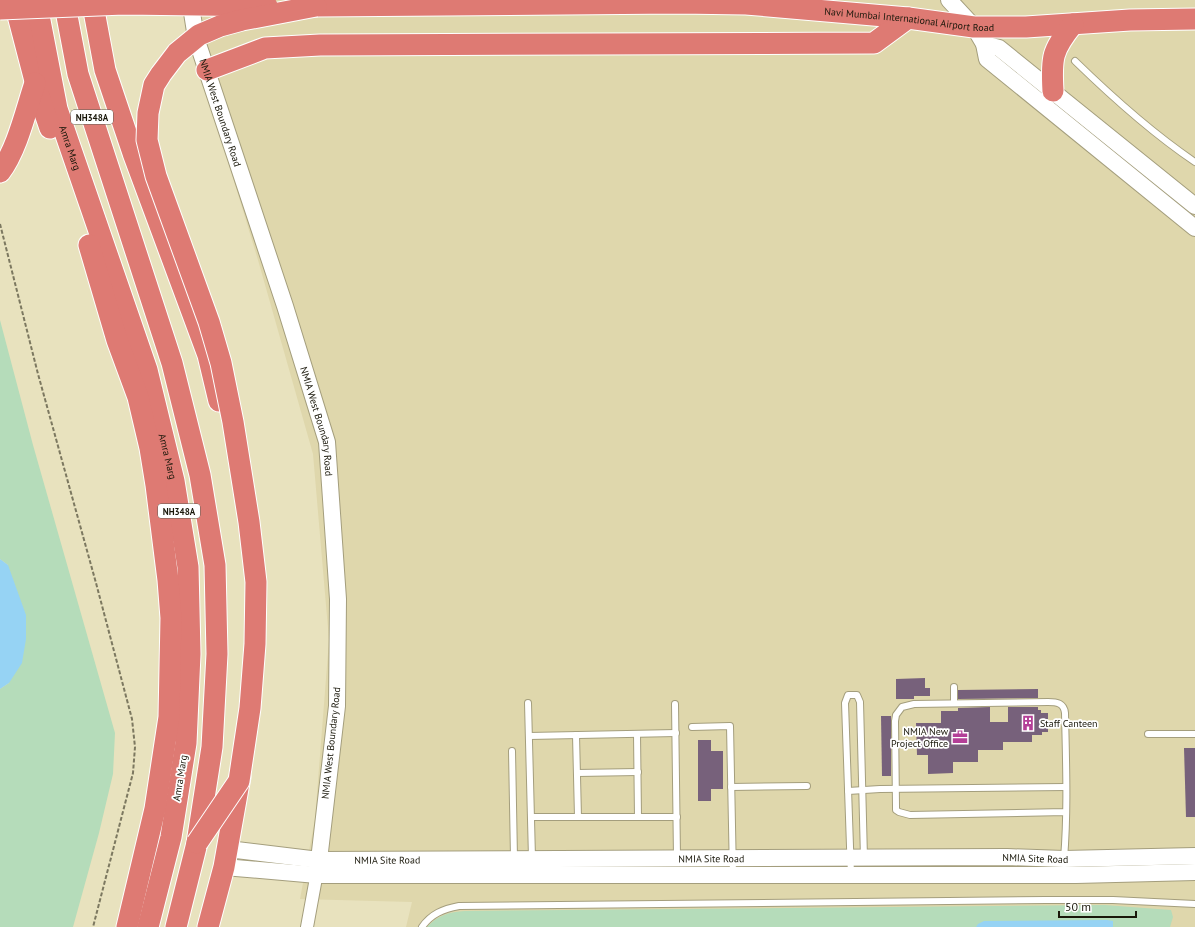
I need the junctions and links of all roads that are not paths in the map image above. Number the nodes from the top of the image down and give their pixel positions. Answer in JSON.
{"nodes":[{"id":1,"x":14,"y":0,"type":"edge"},
{"id":2,"x":36,"y":0,"type":"edge"},
{"id":3,"x":64,"y":0,"type":"edge"},
{"id":4,"x":92,"y":0,"type":"edge"},
{"id":5,"x":190,"y":0,"type":"edge"},
{"id":6,"x":949,"y":0,"type":"edge"},
{"id":7,"x":316,"y":6,"type":"junction"},
{"id":8,"x":0,"y":8,"type":"edge"},
{"id":9,"x":908,"y":18,"type":"junction"},
{"id":10,"x":1195,"y":19,"type":"edge"},
{"id":11,"x":1073,"y":24,"type":"junction"},
{"id":12,"x":979,"y":35,"type":"junction"},
{"id":13,"x":1076,"y":61,"type":"dead end"},
{"id":14,"x":206,"y":70,"type":"junction"},
{"id":15,"x":37,"y":89,"type":"junction"},
{"id":16,"x":1053,"y":91,"type":"junction"},
{"id":17,"x":57,"y":109,"type":"junction"},
{"id":18,"x":1195,"y":162,"type":"edge"},
{"id":19,"x":0,"y":172,"type":"edge"},
{"id":20,"x":1195,"y":206,"type":"edge"},
{"id":21,"x":1195,"y":228,"type":"edge"},
{"id":22,"x":954,"y":687,"type":"dead end"},
{"id":23,"x":954,"y":703,"type":"junction"},
{"id":24,"x":528,"y":704,"type":"dead end"},
{"id":25,"x":675,"y":704,"type":"dead end"},
{"id":26,"x":692,"y":726,"type":"dead end"},
{"id":27,"x":676,"y":733,"type":"junction"},
{"id":28,"x":637,"y":734,"type":"junction"},
{"id":29,"x":1148,"y":734,"type":"dead end"},
{"id":30,"x":1195,"y":734,"type":"edge"},
{"id":31,"x":576,"y":735,"type":"junction"},
{"id":32,"x":529,"y":736,"type":"junction"},
{"id":33,"x":512,"y":751,"type":"dead end"},
{"id":34,"x":638,"y":772,"type":"junction"},
{"id":35,"x":577,"y":773,"type":"junction"},
{"id":36,"x":807,"y":786,"type":"dead end"},
{"id":37,"x":731,"y":787,"type":"junction"},
{"id":38,"x":1066,"y":787,"type":"junction"},
{"id":39,"x":896,"y":788,"type":"junction"},
{"id":40,"x":848,"y":790,"type":"junction"},
{"id":41,"x":862,"y":790,"type":"junction"},
{"id":42,"x":1066,"y":812,"type":"junction"},
{"id":43,"x":531,"y":816,"type":"junction"},
{"id":44,"x":578,"y":817,"type":"junction"},
{"id":45,"x":638,"y":817,"type":"junction"},
{"id":46,"x":677,"y":817,"type":"junction"},
{"id":47,"x":197,"y":843,"type":"junction"},
{"id":48,"x":1195,"y":856,"type":"edge"},
{"id":49,"x":226,"y":858,"type":"junction"},
{"id":50,"x":677,"y":859,"type":"junction"},
{"id":51,"x":514,"y":860,"type":"junction"},
{"id":52,"x":532,"y":860,"type":"junction"},
{"id":53,"x":860,"y":866,"type":"junction"},
{"id":54,"x":733,"y":867,"type":"junction"},
{"id":55,"x":1064,"y":867,"type":"junction"},
{"id":56,"x":318,"y":868,"type":"junction"},
{"id":57,"x":1195,"y":872,"type":"edge"},
{"id":58,"x":1195,"y":904,"type":"edge"},
{"id":59,"x":127,"y":927,"type":"edge"},
{"id":60,"x":148,"y":927,"type":"edge"},
{"id":61,"x":176,"y":927,"type":"edge"},
{"id":62,"x":208,"y":927,"type":"edge"},
{"id":63,"x":307,"y":927,"type":"edge"},
{"id":64,"x":422,"y":927,"type":"edge"}],
"edges":[{"from":1,"to":15,"type":"highway"},
{"from":2,"to":17,"type":"highway","name":"Amra Marg","number":"NH348A"},
{"from":3,"to":47,"type":"highway","number":"NH348A"},
{"from":4,"to":49,"type":"highway"},
{"from":5,"to":14,"type":"street","name":"NMIA West Boundary Road"},
{"from":6,"to":12,"type":"street"},
{"from":7,"to":8,"type":"highway","name":"Navi Mumbai International Airport Road","bridge":true},
{"from":7,"to":9,"type":"highway","name":"Navi Mumbai International Airport Road"},
{"from":7,"to":47,"type":"highway","bridge":true},
{"from":9,"to":12,"type":"highway","name":"Navi Mumbai International Airport Road"},
{"from":9,"to":14,"type":"highway"},
{"from":10,"to":11,"type":"highway","name":"Navi Mumbai International Airport Road"},
{"from":11,"to":12,"type":"highway","name":"Navi Mumbai International Airport Road"},
{"from":11,"to":16,"type":"highway"},
{"from":12,"to":16,"type":"street"},
{"from":12,"to":21,"type":"street"},
{"from":13,"to":18,"type":"lane"},
{"from":14,"to":56,"type":"street","name":"NMIA West Boundary Road"},
{"from":15,"to":17,"type":"highway"},
{"from":15,"to":19,"type":"highway"},
{"from":15,"to":59,"type":"highway"},
{"from":16,"to":20,"type":"street"},
{"from":17,"to":60,"type":"highway","name":"Amra Marg","number":"NH348A"},
{"from":22,"to":23,"type":"lane"},
{"from":23,"to":38,"type":"lane"},
{"from":23,"to":39,"type":"lane"},
{"from":24,"to":32,"type":"lane"},
{"from":25,"to":27,"type":"lane"},
{"from":26,"to":37,"type":"lane"},
{"from":27,"to":28,"type":"lane"},
{"from":27,"to":46,"type":"lane"},
{"from":28,"to":31,"type":"lane"},
{"from":28,"to":34,"type":"lane"},
{"from":29,"to":30,"type":"lane"},
{"from":31,"to":32,"type":"lane"},
{"from":31,"to":35,"type":"lane"},
{"from":32,"to":43,"type":"lane"},
{"from":33,"to":51,"type":"lane"},
{"from":34,"to":35,"type":"lane"},
{"from":34,"to":45,"type":"lane"},
{"from":35,"to":44,"type":"lane"},
{"from":36,"to":37,"type":"lane"},
{"from":37,"to":54,"type":"lane"},
{"from":38,"to":39,"type":"lane"},
{"from":38,"to":42,"type":"lane"},
{"from":39,"to":41,"type":"lane"},
{"from":39,"to":42,"type":"lane"},
{"from":40,"to":41,"type":"lane"},
{"from":40,"to":41,"type":"lane"},
{"from":40,"to":53,"type":"lane"},
{"from":41,"to":53,"type":"lane"},
{"from":42,"to":55,"type":"lane"},
{"from":43,"to":44,"type":"lane"},
{"from":43,"to":52,"type":"lane"},
{"from":44,"to":45,"type":"lane"},
{"from":45,"to":46,"type":"lane"},
{"from":46,"to":50,"type":"lane"},
{"from":47,"to":61,"type":"highway","number":"NH348A"},
{"from":48,"to":55,"type":"street","name":"NMIA Site Road"},
{"from":49,"to":56,"type":"street","name":"NMIA Site Road"},
{"from":49,"to":62,"type":"highway"},
{"from":50,"to":52,"type":"street","name":"NMIA Site Road"},
{"from":50,"to":54,"type":"street","name":"NMIA Site Road"},
{"from":51,"to":52,"type":"street","name":"NMIA Site Road"},
{"from":51,"to":56,"type":"street","name":"NMIA Site Road"},
{"from":53,"to":54,"type":"street"},
{"from":53,"to":55,"type":"street"},
{"from":54,"to":56,"type":"street"},
{"from":55,"to":57,"type":"street"},
{"from":56,"to":63,"type":"street"},
{"from":58,"to":64,"type":"lane"}]}
